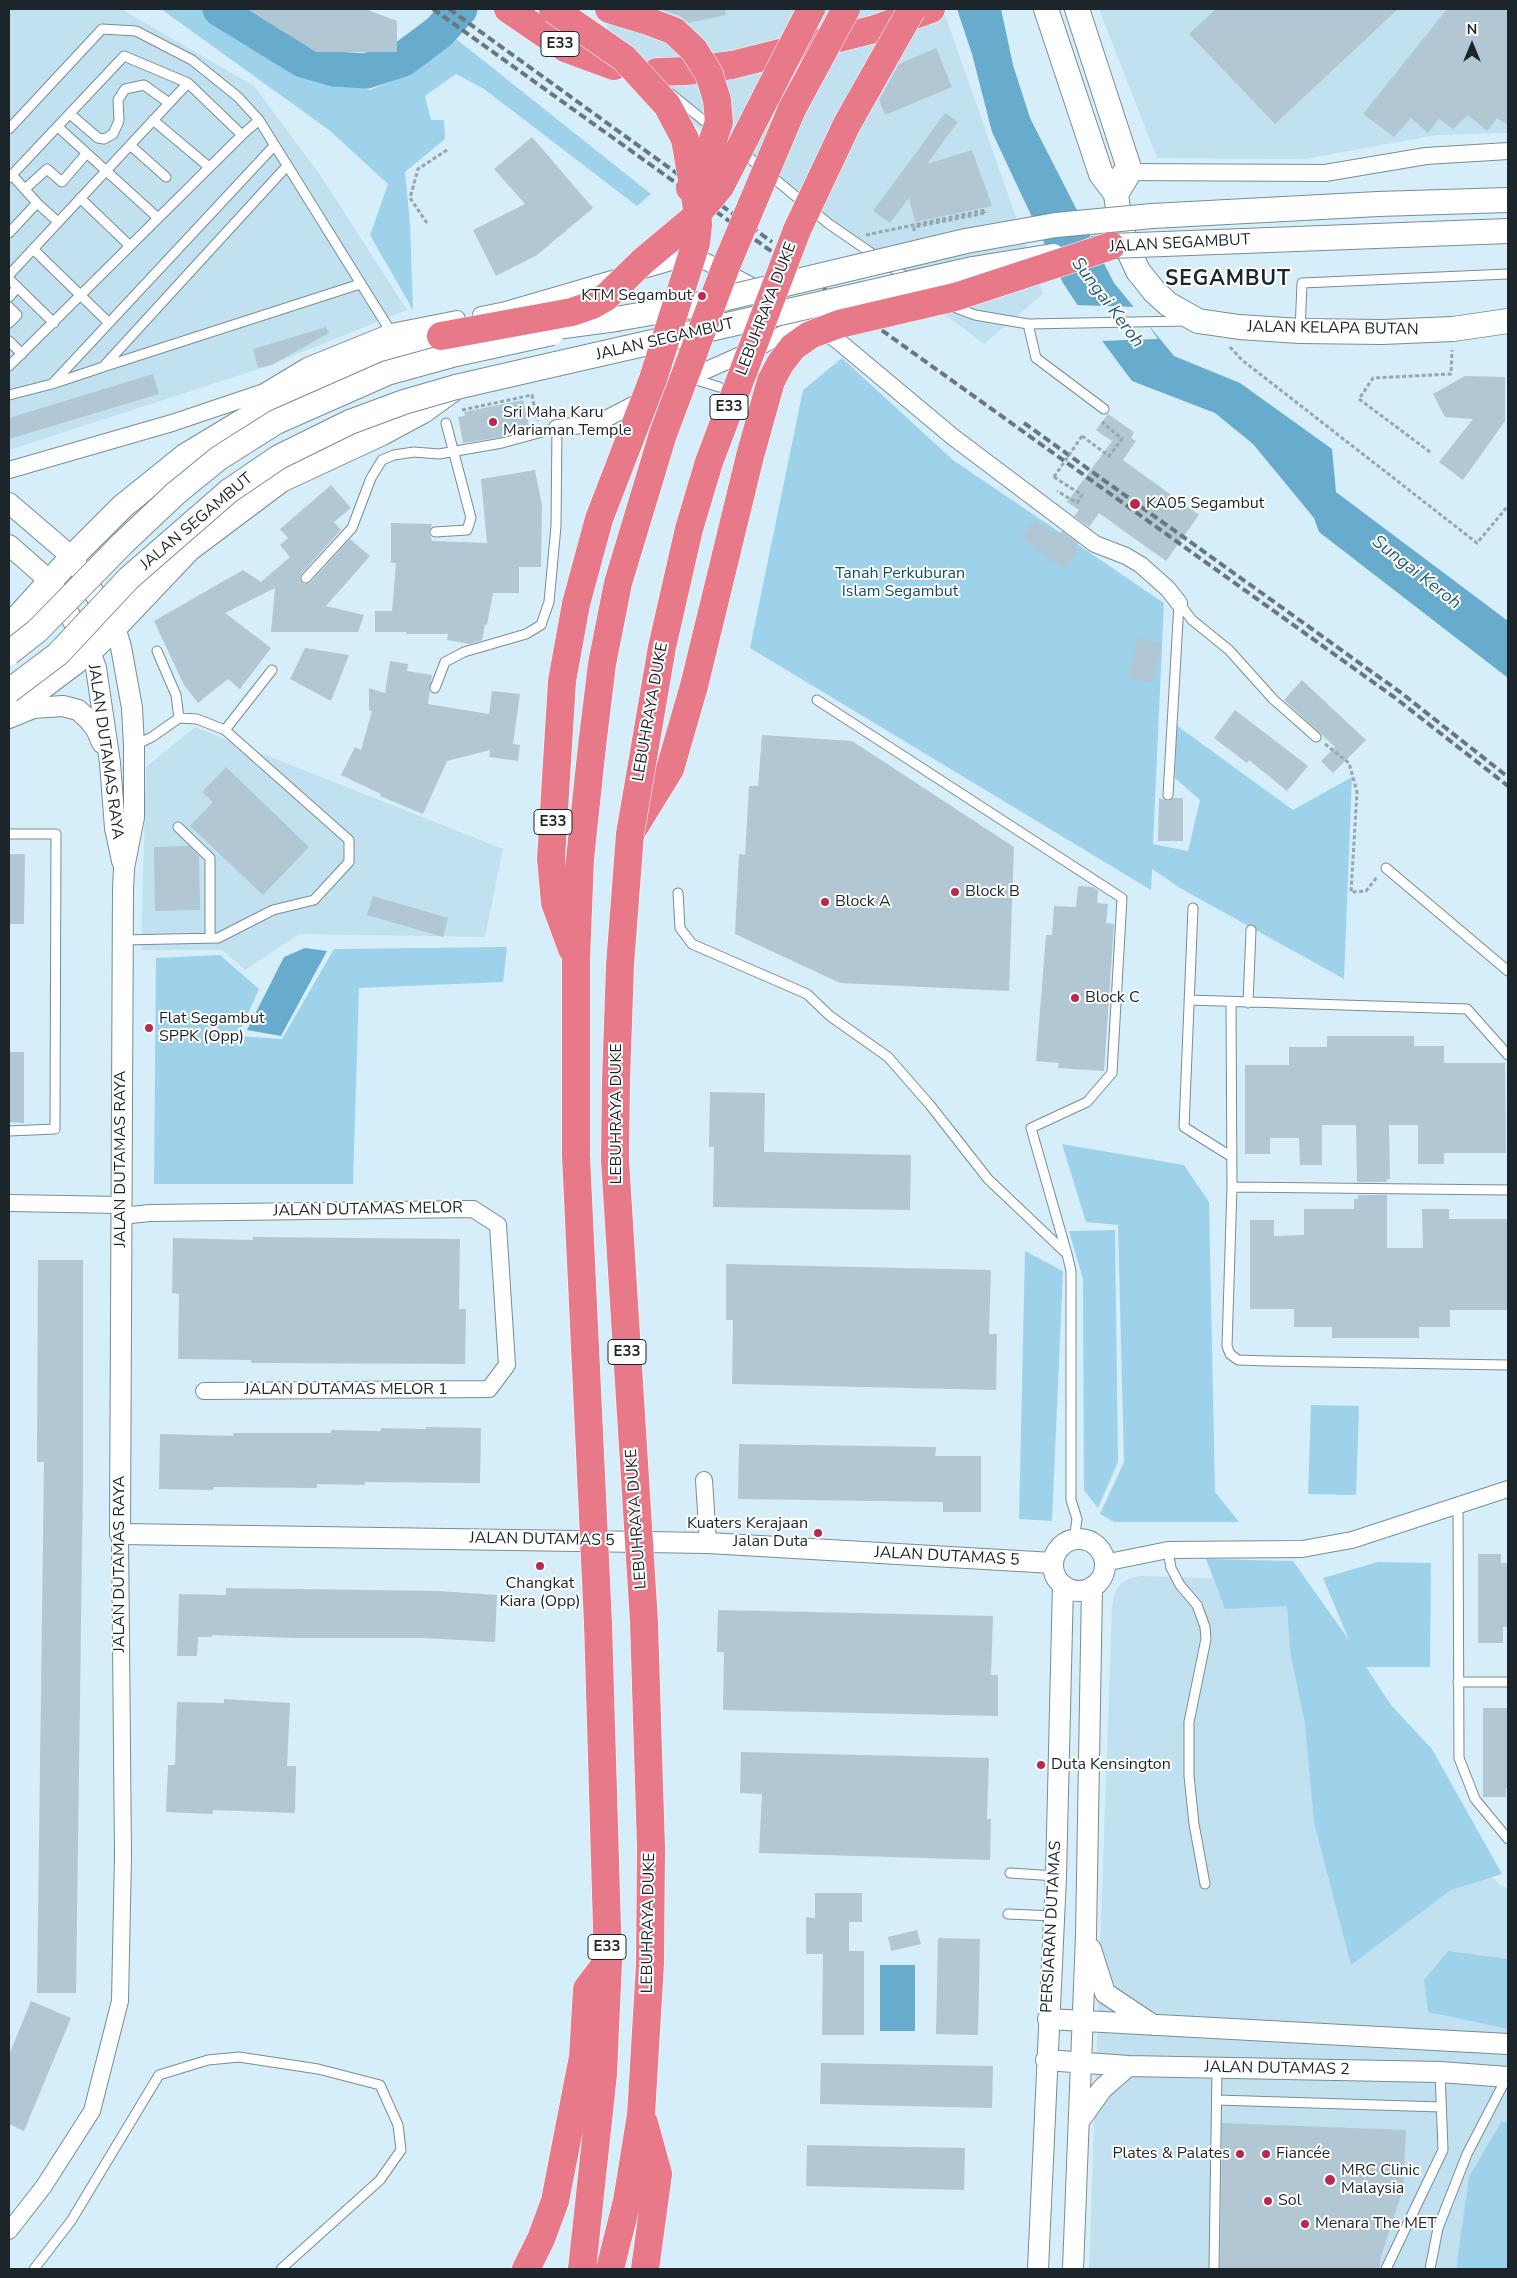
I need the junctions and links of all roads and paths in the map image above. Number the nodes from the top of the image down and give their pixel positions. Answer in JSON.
{"nodes":[{"id":1,"x":508,"y":9,"type":"edge"},
{"id":2,"x":553,"y":9,"type":"edge"},
{"id":3,"x":569,"y":9,"type":"edge"},
{"id":4,"x":609,"y":9,"type":"edge"},
{"id":5,"x":811,"y":9,"type":"edge"},
{"id":6,"x":846,"y":9,"type":"edge"},
{"id":7,"x":912,"y":9,"type":"edge"},
{"id":8,"x":931,"y":9,"type":"edge"},
{"id":9,"x":1046,"y":9,"type":"edge"},
{"id":10,"x":1078,"y":9,"type":"edge"},
{"id":11,"x":188,"y":83,"type":"junction"},
{"id":12,"x":169,"y":103,"type":"junction"},
{"id":13,"x":70,"y":114,"type":"junction"},
{"id":14,"x":153,"y":120,"type":"junction"},
{"id":15,"x":259,"y":120,"type":"junction"},
{"id":16,"x":58,"y":127,"type":"junction"},
{"id":17,"x":9,"y":129,"type":"edge"},
{"id":18,"x":242,"y":135,"type":"junction"},
{"id":19,"x":130,"y":145,"type":"junction"},
{"id":20,"x":274,"y":146,"type":"junction"},
{"id":21,"x":446,"y":150,"type":"dead end"},
{"id":22,"x":1508,"y":151,"type":"edge"},
{"id":23,"x":86,"y":154,"type":"junction"},
{"id":24,"x":287,"y":166,"type":"junction"},
{"id":25,"x":209,"y":167,"type":"junction"},
{"id":26,"x":1130,"y":171,"type":"junction"},
{"id":27,"x":105,"y":172,"type":"junction"},
{"id":28,"x":1101,"y":174,"type":"junction"},
{"id":29,"x":10,"y":177,"type":"edge"},
{"id":30,"x":166,"y":177,"type":"dead end"},
{"id":31,"x":25,"y":190,"type":"junction"},
{"id":32,"x":1116,"y":194,"type":"junction"},
{"id":33,"x":80,"y":198,"type":"junction"},
{"id":34,"x":1508,"y":200,"type":"edge"},
{"id":35,"x":37,"y":204,"type":"junction"},
{"id":36,"x":158,"y":218,"type":"junction"},
{"id":37,"x":58,"y":222,"type":"junction"},
{"id":38,"x":427,"y":222,"type":"dead end"},
{"id":39,"x":914,"y":229,"type":"dead end"},
{"id":40,"x":1508,"y":231,"type":"edge"},
{"id":41,"x":9,"y":233,"type":"edge"},
{"id":42,"x":854,"y":241,"type":"junction"},
{"id":43,"x":130,"y":246,"type":"junction"},
{"id":44,"x":1110,"y":246,"type":"junction"},
{"id":45,"x":33,"y":249,"type":"junction"},
{"id":46,"x":643,"y":261,"type":"junction"},
{"id":47,"x":1508,"y":274,"type":"edge"},
{"id":48,"x":9,"y":275,"type":"edge"},
{"id":49,"x":9,"y":279,"type":"edge"},
{"id":50,"x":360,"y":284,"type":"junction"},
{"id":51,"x":18,"y":288,"type":"junction"},
{"id":52,"x":82,"y":295,"type":"junction"},
{"id":53,"x":9,"y":297,"type":"edge"},
{"id":54,"x":9,"y":306,"type":"edge"},
{"id":55,"x":616,"y":319,"type":"junction"},
{"id":56,"x":806,"y":321,"type":"junction"},
{"id":57,"x":1508,"y":321,"type":"edge"},
{"id":58,"x":109,"y":322,"type":"junction"},
{"id":59,"x":9,"y":323,"type":"edge"},
{"id":60,"x":54,"y":323,"type":"junction"},
{"id":61,"x":1208,"y":323,"type":"junction"},
{"id":62,"x":1028,"y":324,"type":"junction"},
{"id":63,"x":1453,"y":329,"type":"junction"},
{"id":64,"x":391,"y":332,"type":"junction"},
{"id":65,"x":1300,"y":332,"type":"junction"},
{"id":66,"x":441,"y":336,"type":"junction"},
{"id":67,"x":9,"y":341,"type":"edge"},
{"id":68,"x":22,"y":354,"type":"junction"},
{"id":69,"x":9,"y":366,"type":"edge"},
{"id":70,"x":103,"y":367,"type":"junction"},
{"id":71,"x":686,"y":379,"type":"junction"},
{"id":72,"x":52,"y":384,"type":"junction"},
{"id":73,"x":456,"y":387,"type":"junction"},
{"id":74,"x":718,"y":387,"type":"dead end"},
{"id":75,"x":9,"y":395,"type":"edge"},
{"id":76,"x":1104,"y":409,"type":"joint"},
{"id":77,"x":446,"y":423,"type":"joint"},
{"id":78,"x":557,"y":428,"type":"junction"},
{"id":79,"x":540,"y":432,"type":"junction"},
{"id":80,"x":454,"y":452,"type":"junction"},
{"id":81,"x":1430,"y":452,"type":"dead end"},
{"id":82,"x":9,"y":470,"type":"edge"},
{"id":83,"x":1079,"y":500,"type":"dead end"},
{"id":84,"x":9,"y":503,"type":"edge"},
{"id":85,"x":1508,"y":506,"type":"edge"},
{"id":86,"x":435,"y":532,"type":"dead end"},
{"id":87,"x":92,"y":537,"type":"junction"},
{"id":88,"x":9,"y":545,"type":"edge"},
{"id":89,"x":72,"y":557,"type":"junction"},
{"id":90,"x":306,"y":578,"type":"dead end"},
{"id":91,"x":51,"y":582,"type":"junction"},
{"id":92,"x":142,"y":597,"type":"junction"},
{"id":93,"x":1179,"y":603,"type":"junction"},
{"id":94,"x":9,"y":627,"type":"edge"},
{"id":95,"x":115,"y":627,"type":"junction"},
{"id":96,"x":90,"y":651,"type":"junction"},
{"id":97,"x":157,"y":651,"type":"dead end"},
{"id":98,"x":9,"y":653,"type":"edge"},
{"id":99,"x":272,"y":670,"type":"dead end"},
{"id":100,"x":435,"y":688,"type":"dead end"},
{"id":101,"x":9,"y":691,"type":"edge"},
{"id":102,"x":816,"y":700,"type":"dead end"},
{"id":103,"x":9,"y":712,"type":"edge"},
{"id":104,"x":9,"y":718,"type":"edge"},
{"id":105,"x":179,"y":718,"type":"junction"},
{"id":106,"x":225,"y":730,"type":"junction"},
{"id":107,"x":1316,"y":737,"type":"joint"},
{"id":108,"x":134,"y":746,"type":"junction"},
{"id":109,"x":110,"y":763,"type":"junction"},
{"id":110,"x":1168,"y":794,"type":"dead end"},
{"id":111,"x":178,"y":827,"type":"dead end"},
{"id":112,"x":9,"y":834,"type":"edge"},
{"id":113,"x":630,"y":834,"type":"junction"},
{"id":114,"x":124,"y":868,"type":"junction"},
{"id":115,"x":1386,"y":868,"type":"joint"},
{"id":116,"x":678,"y":893,"type":"dead end"},
{"id":117,"x":1193,"y":908,"type":"dead end"},
{"id":118,"x":1251,"y":930,"type":"dead end"},
{"id":119,"x":210,"y":938,"type":"junction"},
{"id":120,"x":122,"y":940,"type":"junction"},
{"id":121,"x":576,"y":960,"type":"junction"},
{"id":122,"x":1508,"y":971,"type":"edge"},
{"id":123,"x":1189,"y":1000,"type":"junction"},
{"id":124,"x":1231,"y":1002,"type":"junction"},
{"id":125,"x":1248,"y":1002,"type":"junction"},
{"id":126,"x":1508,"y":1055,"type":"edge"},
{"id":127,"x":9,"y":1130,"type":"edge"},
{"id":128,"x":1232,"y":1157,"type":"junction"},
{"id":129,"x":1232,"y":1187,"type":"junction"},
{"id":130,"x":1508,"y":1190,"type":"edge"},
{"id":131,"x":9,"y":1203,"type":"edge"},
{"id":132,"x":121,"y":1210,"type":"junction"},
{"id":133,"x":1067,"y":1254,"type":"junction"},
{"id":134,"x":1508,"y":1365,"type":"edge"},
{"id":135,"x":489,"y":1389,"type":"joint"},
{"id":136,"x":204,"y":1391,"type":"dead end"},
{"id":137,"x":704,"y":1480,"type":"dead end"},
{"id":138,"x":1508,"y":1489,"type":"edge"},
{"id":139,"x":1458,"y":1505,"type":"junction"},
{"id":140,"x":120,"y":1534,"type":"junction"},
{"id":141,"x":1074,"y":1540,"type":"junction"},
{"id":142,"x":708,"y":1543,"type":"junction"},
{"id":143,"x":1168,"y":1550,"type":"junction"},
{"id":144,"x":1053,"y":1563,"type":"junction"},
{"id":145,"x":1104,"y":1563,"type":"junction"},
{"id":146,"x":1063,"y":1585,"type":"junction"},
{"id":147,"x":1092,"y":1587,"type":"junction"},
{"id":148,"x":1458,"y":1682,"type":"junction"},
{"id":149,"x":1508,"y":1682,"type":"edge"},
{"id":150,"x":1508,"y":1839,"type":"edge"},
{"id":151,"x":1010,"y":1873,"type":"dead end"},
{"id":152,"x":1056,"y":1876,"type":"junction"},
{"id":153,"x":1205,"y":1884,"type":"dead end"},
{"id":154,"x":1008,"y":1914,"type":"dead end"},
{"id":155,"x":1053,"y":1916,"type":"junction"},
{"id":156,"x":1086,"y":1935,"type":"junction"},
{"id":157,"x":608,"y":1962,"type":"junction"},
{"id":158,"x":1048,"y":2020,"type":"junction"},
{"id":159,"x":1084,"y":2021,"type":"junction"},
{"id":160,"x":1155,"y":2026,"type":"junction"},
{"id":161,"x":1508,"y":2044,"type":"edge"},
{"id":162,"x":1046,"y":2060,"type":"junction"},
{"id":163,"x":1082,"y":2063,"type":"junction"},
{"id":164,"x":1128,"y":2066,"type":"junction"},
{"id":165,"x":1218,"y":2068,"type":"junction"},
{"id":166,"x":1440,"y":2072,"type":"junction"},
{"id":167,"x":1508,"y":2077,"type":"edge"},
{"id":168,"x":1217,"y":2100,"type":"junction"},
{"id":169,"x":1441,"y":2108,"type":"junction"},
{"id":170,"x":641,"y":2115,"type":"junction"},
{"id":171,"x":1080,"y":2120,"type":"junction"},
{"id":172,"x":9,"y":2231,"type":"edge"},
{"id":173,"x":34,"y":2269,"type":"edge"},
{"id":174,"x":281,"y":2269,"type":"edge"},
{"id":175,"x":526,"y":2269,"type":"edge"},
{"id":176,"x":582,"y":2269,"type":"edge"},
{"id":177,"x":610,"y":2269,"type":"edge"},
{"id":178,"x":646,"y":2269,"type":"edge"},
{"id":179,"x":1038,"y":2269,"type":"edge"},
{"id":180,"x":1073,"y":2269,"type":"edge"},
{"id":181,"x":1214,"y":2269,"type":"edge"},
{"id":182,"x":1386,"y":2269,"type":"edge"},
{"id":183,"x":1430,"y":2269,"type":"edge"}],
"edges":[{"from":1,"to":8,"type":"highway","number":"E33","bridge":true},
{"from":2,"to":121,"type":"highway","number":"E33","bridge":true},
{"from":3,"to":42,"type":"lane","name":"JALAN KELAPA BUTAN"},
{"from":4,"to":46,"type":"highway","bridge":true},
{"from":5,"to":46,"type":"highway","bridge":true},
{"from":6,"to":71,"type":"highway","number":"E33","bridge":true},
{"from":7,"to":113,"type":"highway","name":"LEBUHRAYA DUKE","number":"E33","bridge":true},
{"from":9,"to":28,"type":"main road"},
{"from":10,"to":26,"type":"main road"},
{"from":11,"to":12,"type":"lane"},
{"from":11,"to":13,"type":"lane"},
{"from":11,"to":18,"type":"lane"},
{"from":12,"to":13,"type":"lane"},
{"from":12,"to":14,"type":"lane"},
{"from":13,"to":16,"type":"lane"},
{"from":14,"to":19,"type":"lane"},
{"from":14,"to":25,"type":"lane"},
{"from":15,"to":17,"type":"lane"},
{"from":15,"to":18,"type":"lane"},
{"from":15,"to":20,"type":"lane"},
{"from":16,"to":23,"type":"lane"},
{"from":16,"to":29,"type":"lane"},
{"from":18,"to":25,"type":"lane"},
{"from":19,"to":27,"type":"lane"},
{"from":19,"to":30,"type":"lane"},
{"from":20,"to":24,"type":"lane"},
{"from":20,"to":58,"type":"lane"},
{"from":21,"to":38,"type":"path"},
{"from":22,"to":26,"type":"street"},
{"from":23,"to":27,"type":"lane"},
{"from":23,"to":31,"type":"lane"},
{"from":24,"to":50,"type":"lane"},
{"from":24,"to":70,"type":"lane"},
{"from":25,"to":36,"type":"lane"},
{"from":26,"to":28,"type":"street"},
{"from":26,"to":32,"type":"main road"},
{"from":27,"to":33,"type":"lane"},
{"from":27,"to":36,"type":"lane"},
{"from":28,"to":32,"type":"main road"},
{"from":29,"to":31,"type":"lane"},
{"from":31,"to":35,"type":"lane"},
{"from":32,"to":61,"type":"main road"},
{"from":33,"to":37,"type":"lane"},
{"from":33,"to":43,"type":"lane"},
{"from":34,"to":55,"type":"main road","name":"JALAN SEGAMBUT","bridge":true},
{"from":35,"to":37,"type":"lane"},
{"from":35,"to":41,"type":"lane"},
{"from":36,"to":43,"type":"lane"},
{"from":37,"to":45,"type":"lane"},
{"from":39,"to":42,"type":"path"},
{"from":40,"to":44,"type":"main road","name":"JALAN SEGAMBUT","bridge":true},
{"from":42,"to":62,"type":"lane","name":"JALAN KELAPA BUTAN"},
{"from":43,"to":52,"type":"lane"},
{"from":44,"to":73,"type":"main road","name":"JALAN SEGAMBUT","bridge":true},
{"from":44,"to":113,"type":"highway","bridge":true},
{"from":45,"to":48,"type":"lane"},
{"from":45,"to":52,"type":"lane"},
{"from":46,"to":66,"type":"highway","bridge":true},
{"from":47,"to":65,"type":"lane"},
{"from":49,"to":51,"type":"lane"},
{"from":50,"to":64,"type":"lane"},
{"from":50,"to":70,"type":"lane"},
{"from":51,"to":53,"type":"lane"},
{"from":51,"to":60,"type":"lane"},
{"from":52,"to":58,"type":"lane"},
{"from":52,"to":60,"type":"lane"},
{"from":54,"to":59,"type":"lane"},
{"from":55,"to":66,"type":"main road","bridge":true},
{"from":55,"to":98,"type":"main road","name":"JALAN SEGAMBUT","bridge":true},
{"from":56,"to":64,"type":"street"},
{"from":56,"to":71,"type":"street"},
{"from":56,"to":93,"type":"street"},
{"from":57,"to":63,"type":"main road","name":"JALAN KELAPA BUTAN"},
{"from":58,"to":72,"type":"lane"},
{"from":60,"to":68,"type":"lane"},
{"from":61,"to":62,"type":"lane","name":"JALAN KELAPA BUTAN"},
{"from":61,"to":65,"type":"main road","name":"JALAN KELAPA BUTAN"},
{"from":61,"to":85,"type":"path"},
{"from":62,"to":76,"type":"lane"},
{"from":63,"to":65,"type":"main road","name":"JALAN KELAPA BUTAN"},
{"from":63,"to":81,"type":"path"},
{"from":64,"to":82,"type":"street"},
{"from":66,"to":87,"type":"main road"},
{"from":67,"to":68,"type":"lane"},
{"from":68,"to":69,"type":"lane"},
{"from":70,"to":72,"type":"lane"},
{"from":71,"to":74,"type":"lane"},
{"from":71,"to":78,"type":"street"},
{"from":71,"to":121,"type":"highway","number":"E33","bridge":true},
{"from":72,"to":75,"type":"lane"},
{"from":73,"to":92,"type":"main road"},
{"from":73,"to":101,"type":"main road","name":"JALAN SEGAMBUT","bridge":true},
{"from":76,"to":83,"type":"path","bridge":true},
{"from":77,"to":79,"type":"path"},
{"from":77,"to":80,"type":"lane"},
{"from":78,"to":79,"type":"lane"},
{"from":78,"to":100,"type":"lane"},
{"from":79,"to":80,"type":"lane"},
{"from":80,"to":86,"type":"lane"},
{"from":80,"to":90,"type":"lane"},
{"from":84,"to":89,"type":"street","name":"JALAN DUTAMAS RAYA"},
{"from":87,"to":89,"type":"main road"},
{"from":87,"to":92,"type":"main road"},
{"from":88,"to":91,"type":"street","name":"JALAN DUTAMAS RAYA"},
{"from":89,"to":91,"type":"main road"},
{"from":89,"to":95,"type":"street","name":"JALAN DUTAMAS RAYA"},
{"from":91,"to":94,"type":"main road"},
{"from":91,"to":96,"type":"street","name":"JALAN DUTAMAS RAYA"},
{"from":92,"to":95,"type":"main road"},
{"from":93,"to":107,"type":"lane"},
{"from":93,"to":110,"type":"lane"},
{"from":95,"to":96,"type":"main road"},
{"from":95,"to":108,"type":"street","name":"JALAN DUTAMAS RAYA"},
{"from":96,"to":103,"type":"main road"},
{"from":96,"to":109,"type":"street","name":"JALAN DUTAMAS RAYA"},
{"from":97,"to":105,"type":"lane"},
{"from":99,"to":106,"type":"lane"},
{"from":102,"to":133,"type":"lane"},
{"from":104,"to":109,"type":"street"},
{"from":105,"to":106,"type":"lane"},
{"from":105,"to":108,"type":"lane"},
{"from":106,"to":119,"type":"lane"},
{"from":107,"to":115,"type":"path"},
{"from":108,"to":114,"type":"street","name":"JALAN DUTAMAS RAYA"},
{"from":109,"to":114,"type":"street","name":"JALAN DUTAMAS RAYA"},
{"from":111,"to":119,"type":"lane"},
{"from":112,"to":127,"type":"lane"},
{"from":113,"to":170,"type":"highway","name":"LEBUHRAYA DUKE","number":"E33","bridge":true},
{"from":114,"to":120,"type":"street","name":"JALAN DUTAMAS RAYA"},
{"from":115,"to":122,"type":"lane"},
{"from":116,"to":133,"type":"lane"},
{"from":117,"to":123,"type":"lane"},
{"from":118,"to":125,"type":"lane"},
{"from":119,"to":120,"type":"lane"},
{"from":120,"to":132,"type":"street","name":"JALAN DUTAMAS RAYA"},
{"from":121,"to":157,"type":"highway","number":"E33","bridge":true},
{"from":123,"to":124,"type":"lane"},
{"from":123,"to":128,"type":"lane"},
{"from":124,"to":125,"type":"lane"},
{"from":124,"to":128,"type":"lane"},
{"from":125,"to":126,"type":"lane"},
{"from":128,"to":129,"type":"lane"},
{"from":129,"to":130,"type":"lane"},
{"from":129,"to":134,"type":"lane"},
{"from":131,"to":132,"type":"street"},
{"from":132,"to":135,"type":"street","name":"JALAN DUTAMAS MELOR"},
{"from":132,"to":140,"type":"street","name":"JALAN DUTAMAS RAYA"},
{"from":133,"to":141,"type":"lane"},
{"from":135,"to":136,"type":"street","name":"JALAN DUTAMAS MELOR 1"},
{"from":137,"to":142,"type":"street"},
{"from":138,"to":139,"type":"street"},
{"from":139,"to":143,"type":"street"},
{"from":139,"to":148,"type":"lane"},
{"from":140,"to":142,"type":"street","name":"JALAN DUTAMAS 5"},
{"from":140,"to":172,"type":"street","name":"JALAN DUTAMAS RAYA"},
{"from":141,"to":144,"type":"street"},
{"from":141,"to":145,"type":"street"},
{"from":142,"to":144,"type":"street","name":"JALAN DUTAMAS 5"},
{"from":143,"to":145,"type":"street"},
{"from":143,"to":153,"type":"lane"},
{"from":144,"to":146,"type":"street"},
{"from":145,"to":147,"type":"street"},
{"from":146,"to":147,"type":"street"},
{"from":146,"to":152,"type":"street","name":"PERSIARAN DUTAMAS"},
{"from":147,"to":156,"type":"street","name":"PERSIARAN DUTAMAS"},
{"from":148,"to":149,"type":"lane"},
{"from":148,"to":150,"type":"lane"},
{"from":151,"to":152,"type":"lane"},
{"from":152,"to":155,"type":"street","name":"PERSIARAN DUTAMAS"},
{"from":154,"to":155,"type":"lane"},
{"from":155,"to":158,"type":"street","name":"PERSIARAN DUTAMAS"},
{"from":156,"to":159,"type":"street","name":"PERSIARAN DUTAMAS"},
{"from":156,"to":160,"type":"street"},
{"from":157,"to":175,"type":"highway"},
{"from":157,"to":176,"type":"highway","number":"E33"},
{"from":158,"to":159,"type":"street"},
{"from":158,"to":162,"type":"street","name":"PERSIARAN DUTAMAS"},
{"from":159,"to":160,"type":"street"},
{"from":159,"to":163,"type":"street","name":"PERSIARAN DUTAMAS"},
{"from":160,"to":161,"type":"street"},
{"from":162,"to":163,"type":"street","name":"JALAN DUTAMAS 2"},
{"from":162,"to":179,"type":"street","name":"PERSIARAN DUTAMAS"},
{"from":163,"to":164,"type":"street","name":"JALAN DUTAMAS 2"},
{"from":163,"to":171,"type":"street","name":"PERSIARAN DUTAMAS"},
{"from":164,"to":165,"type":"street","name":"JALAN DUTAMAS 2"},
{"from":164,"to":171,"type":"street"},
{"from":165,"to":166,"type":"street","name":"JALAN DUTAMAS 2"},
{"from":165,"to":168,"type":"lane"},
{"from":166,"to":167,"type":"street","name":"JALAN DUTAMAS 2"},
{"from":166,"to":169,"type":"lane"},
{"from":167,"to":183,"type":"lane"},
{"from":168,"to":169,"type":"lane"},
{"from":168,"to":181,"type":"lane"},
{"from":169,"to":182,"type":"lane"},
{"from":170,"to":177,"type":"highway","name":"LEBUHRAYA DUKE","number":"E33"},
{"from":170,"to":178,"type":"highway"},
{"from":171,"to":180,"type":"street","name":"PERSIARAN DUTAMAS"},
{"from":173,"to":174,"type":"lane"}]}
